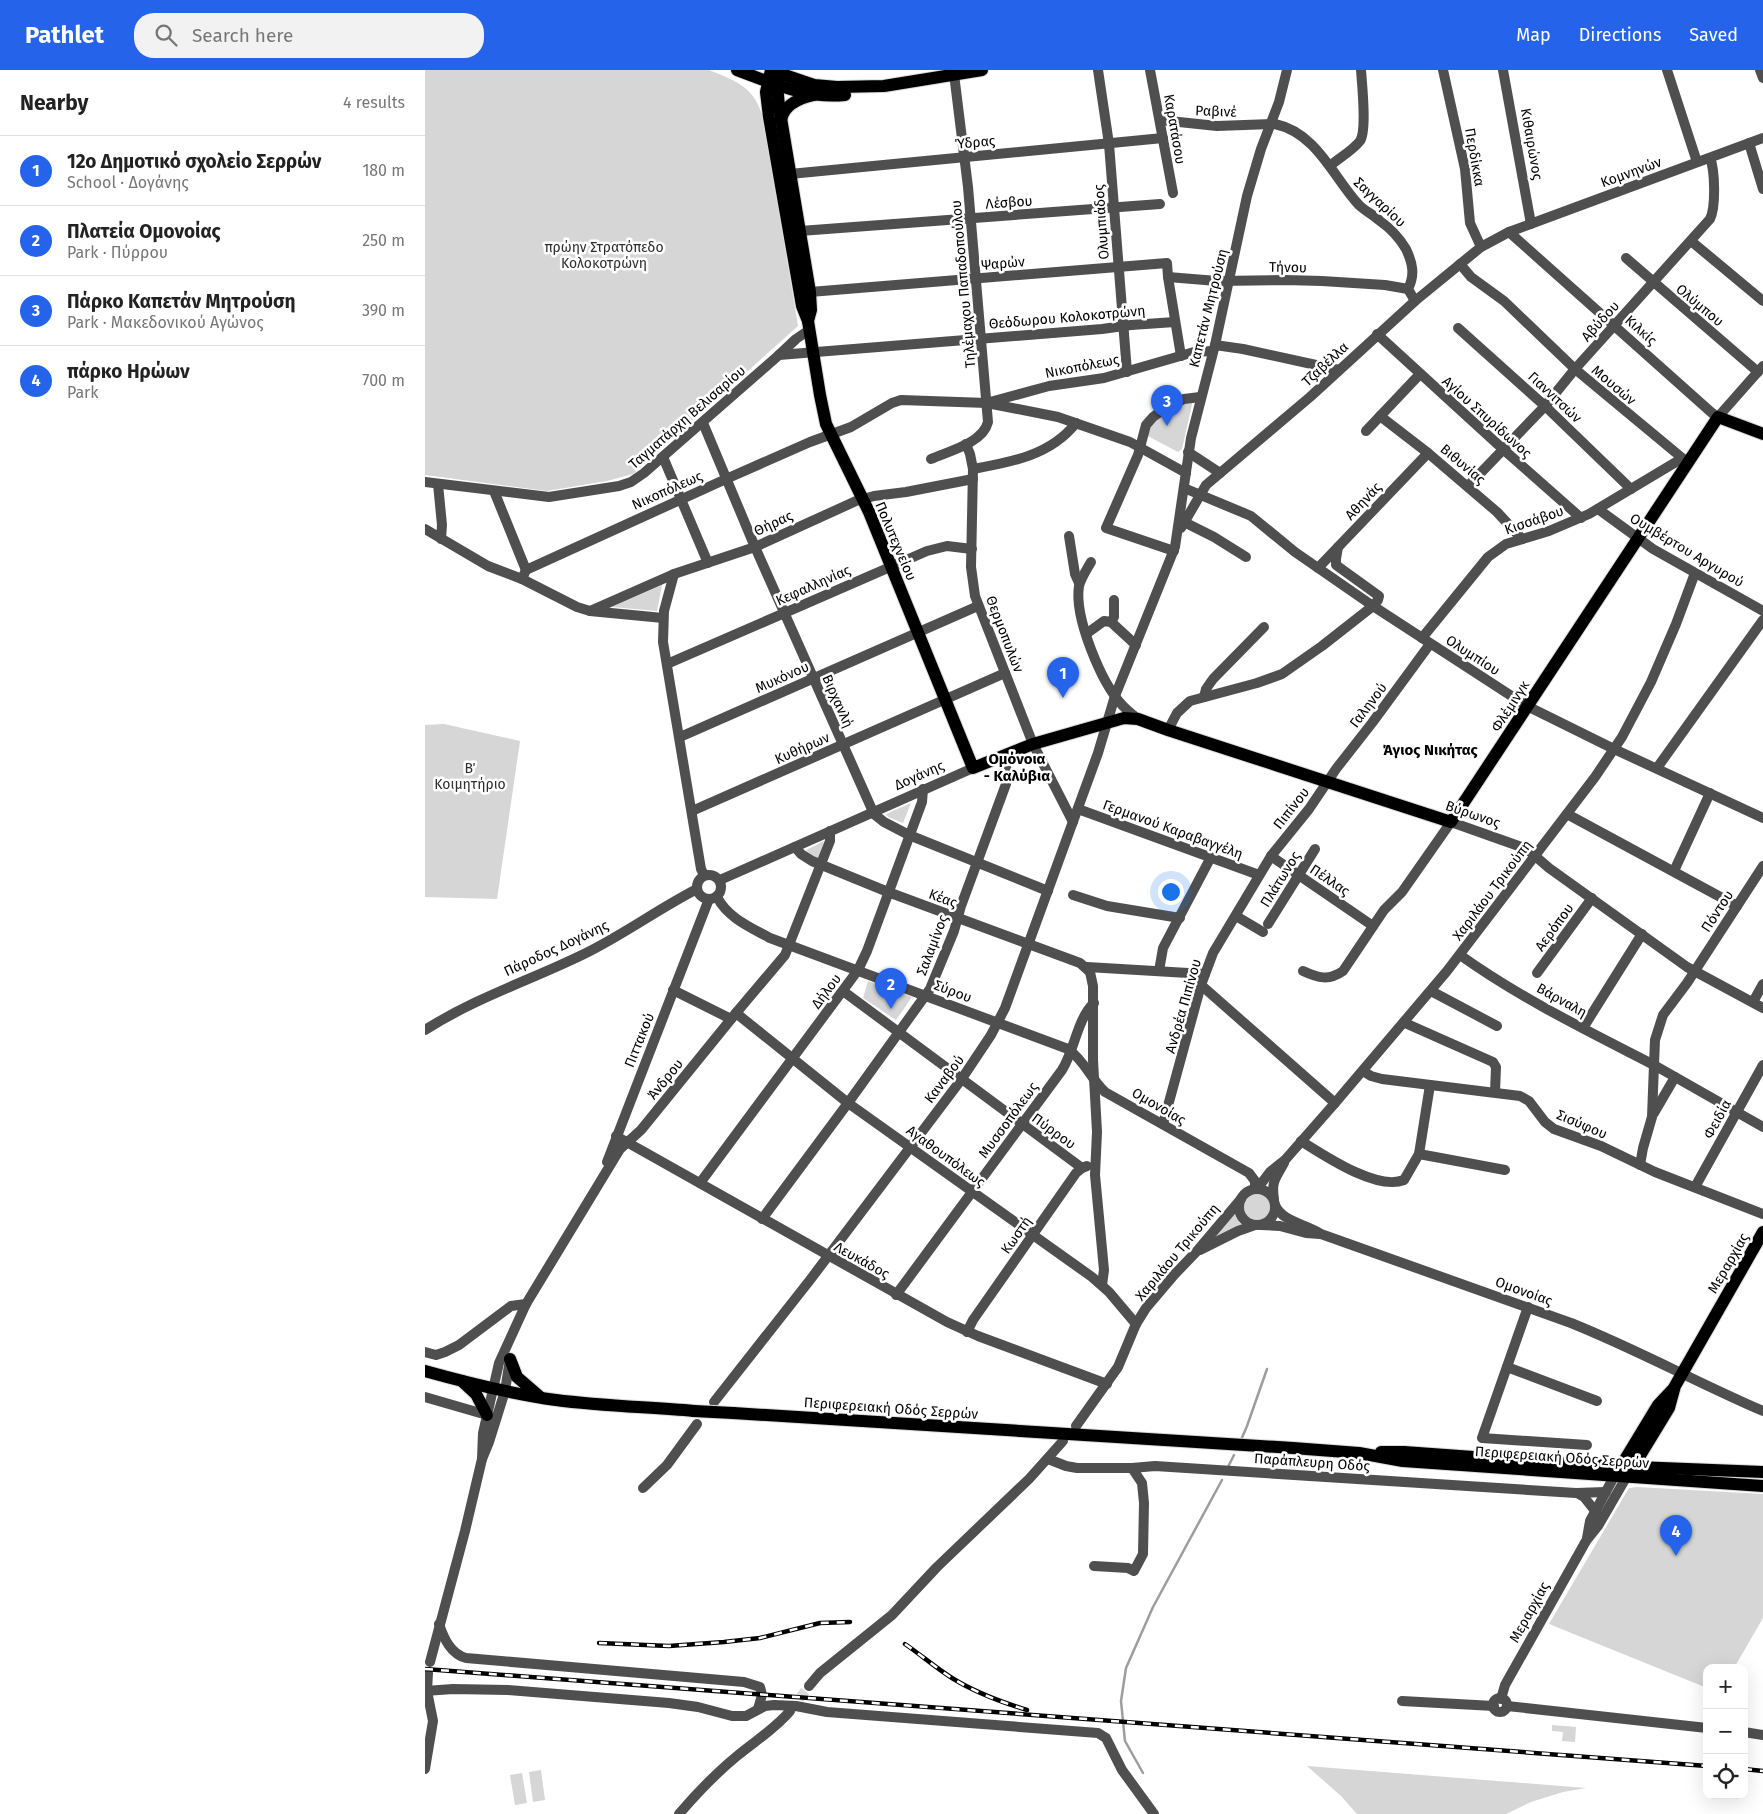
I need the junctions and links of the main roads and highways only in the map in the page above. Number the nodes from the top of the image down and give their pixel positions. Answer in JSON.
{"nodes":[{"id":1,"x":737,"y":70,"type":"edge"},
{"id":2,"x":983,"y":70,"type":"edge"},
{"id":3,"x":773,"y":76,"type":"edge"},
{"id":4,"x":884,"y":86,"type":"junction"},
{"id":5,"x":814,"y":95,"type":"junction"},
{"id":6,"x":768,"y":107,"type":"junction"},
{"id":7,"x":781,"y":120,"type":"junction"},
{"id":8,"x":809,"y":325,"type":"junction"},
{"id":9,"x":1719,"y":417,"type":"joint"},
{"id":10,"x":1763,"y":434,"type":"edge"},
{"id":11,"x":1138,"y":719,"type":"joint"},
{"id":12,"x":973,"y":768,"type":"joint"},
{"id":13,"x":1451,"y":822,"type":"joint"},
{"id":14,"x":1763,"y":1232,"type":"edge"},
{"id":15,"x":510,"y":1359,"type":"road end"},
{"id":16,"x":425,"y":1371,"type":"edge"},
{"id":17,"x":462,"y":1381,"type":"junction"},
{"id":18,"x":1675,"y":1386,"type":"junction"},
{"id":19,"x":541,"y":1397,"type":"junction"},
{"id":20,"x":487,"y":1415,"type":"road end"},
{"id":21,"x":1649,"y":1441,"type":"junction"},
{"id":22,"x":1666,"y":1468,"type":"junction"},
{"id":23,"x":1624,"y":1471,"type":"junction"},
{"id":24,"x":1763,"y":1472,"type":"edge"},
{"id":25,"x":1763,"y":1486,"type":"edge"}],
"edges":[{"from":1,"to":3,"type":"main road"},
{"from":1,"to":6,"type":"main road"},
{"from":2,"to":4,"type":"main road"},
{"from":3,"to":4,"type":"main road"},
{"from":3,"to":5,"type":"main road"},
{"from":3,"to":6,"type":"main road"},
{"from":3,"to":7,"type":"main road","name":"Πολυτεχνείου"},
{"from":4,"to":5,"type":"main road"},
{"from":5,"to":7,"type":"main road"},
{"from":6,"to":8,"type":"main road","name":"Πολυτεχνείου"},
{"from":7,"to":8,"type":"main road","name":"Πολυτεχνείου"},
{"from":8,"to":12,"type":"main road","name":"Πολυτεχνείου"},
{"from":9,"to":10,"type":"main road","name":"Κιλκίς"},
{"from":9,"to":13,"type":"main road","name":"Φλέμινγκ"},
{"from":11,"to":12,"type":"main road","name":"Δογάνης"},
{"from":11,"to":13,"type":"main road","name":"Βύρωνος"},
{"from":14,"to":18,"type":"main road","name":"Μεραρχίας"},
{"from":15,"to":19,"type":"main road"},
{"from":16,"to":17,"type":"main road","name":"Περιφερειακή Οδός Σερρών"},
{"from":17,"to":19,"type":"main road","name":"Περιφερειακή Οδός Σερρών"},
{"from":17,"to":20,"type":"main road"},
{"from":18,"to":21,"type":"main road","name":"Μεραρχίας"},
{"from":18,"to":23,"type":"main road","name":"Μεραρχίας"},
{"from":19,"to":23,"type":"main road","name":"Περιφερειακή Οδός Σερρών","bridge":true},
{"from":21,"to":22,"type":"main road"},
{"from":21,"to":23,"type":"main road","name":"Μεραρχίας"},
{"from":22,"to":23,"type":"main road","name":"Περιφερειακή Οδός Σερρών"},
{"from":22,"to":24,"type":"main road","name":"Περιφερειακή Οδός Σερρών"},
{"from":23,"to":25,"type":"main road","name":"Περιφερειακή Οδός Σερρών"}]}
